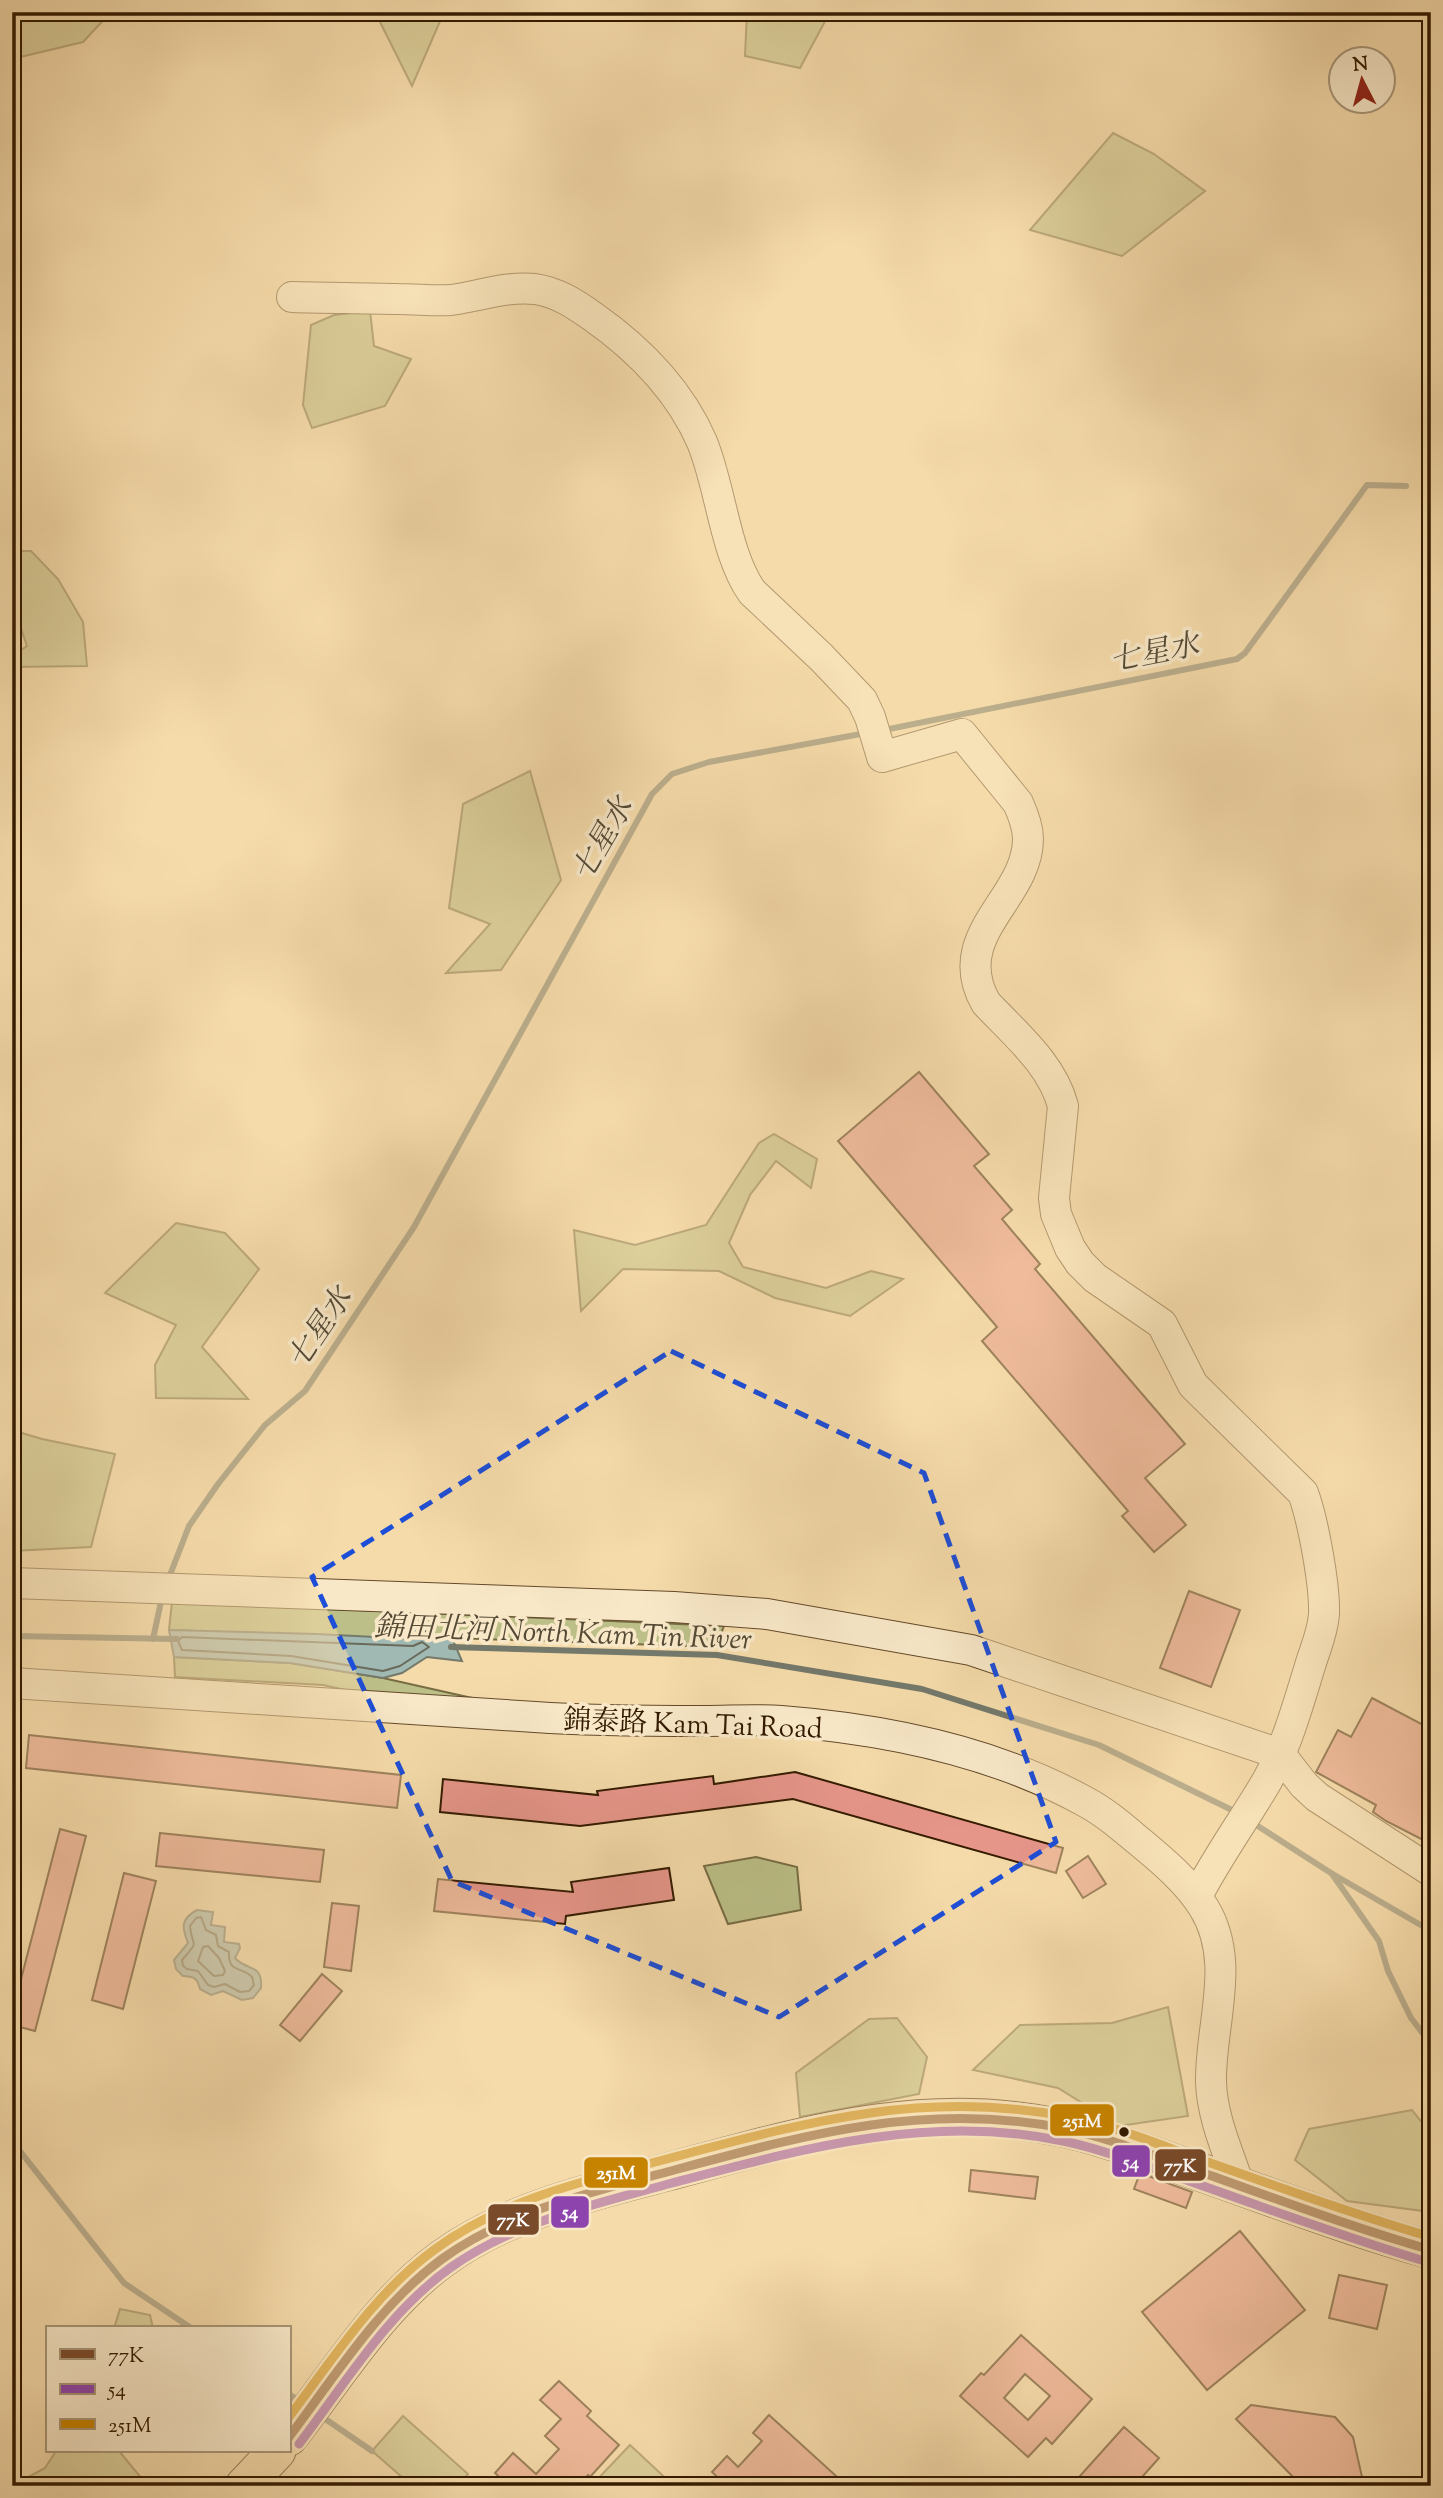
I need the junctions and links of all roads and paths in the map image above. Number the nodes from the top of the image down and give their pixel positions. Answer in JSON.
{"nodes":[{"id":1,"x":292,"y":297,"type":"dead end"},
{"id":2,"x":12,"y":1583,"type":"edge"},
{"id":3,"x":12,"y":1683,"type":"edge"},
{"id":4,"x":1280,"y":1754,"type":"junction"},
{"id":5,"x":1431,"y":1871,"type":"edge"},
{"id":6,"x":1197,"y":1896,"type":"junction"},
{"id":7,"x":1239,"y":2185,"type":"junction"},
{"id":8,"x":1431,"y":2250,"type":"edge"},
{"id":9,"x":290,"y":2436,"type":"edge"},
{"id":10,"x":276,"y":2452,"type":"edge"},
{"id":11,"x":244,"y":2486,"type":"edge"}],
"edges":[{"from":1,"to":4,"type":"street"},
{"from":2,"to":4,"type":"street"},
{"from":3,"to":6,"type":"street","name":"錦泰路 Kam Tai Road"},
{"from":4,"to":5,"type":"street"},
{"from":4,"to":6,"type":"street"},
{"from":6,"to":7,"type":"street","name":"錦泰路 Kam Tai Road"},
{"from":7,"to":8,"type":"main road"},
{"from":7,"to":9,"type":"main road"},
{"from":10,"to":11,"type":"main road"}]}
